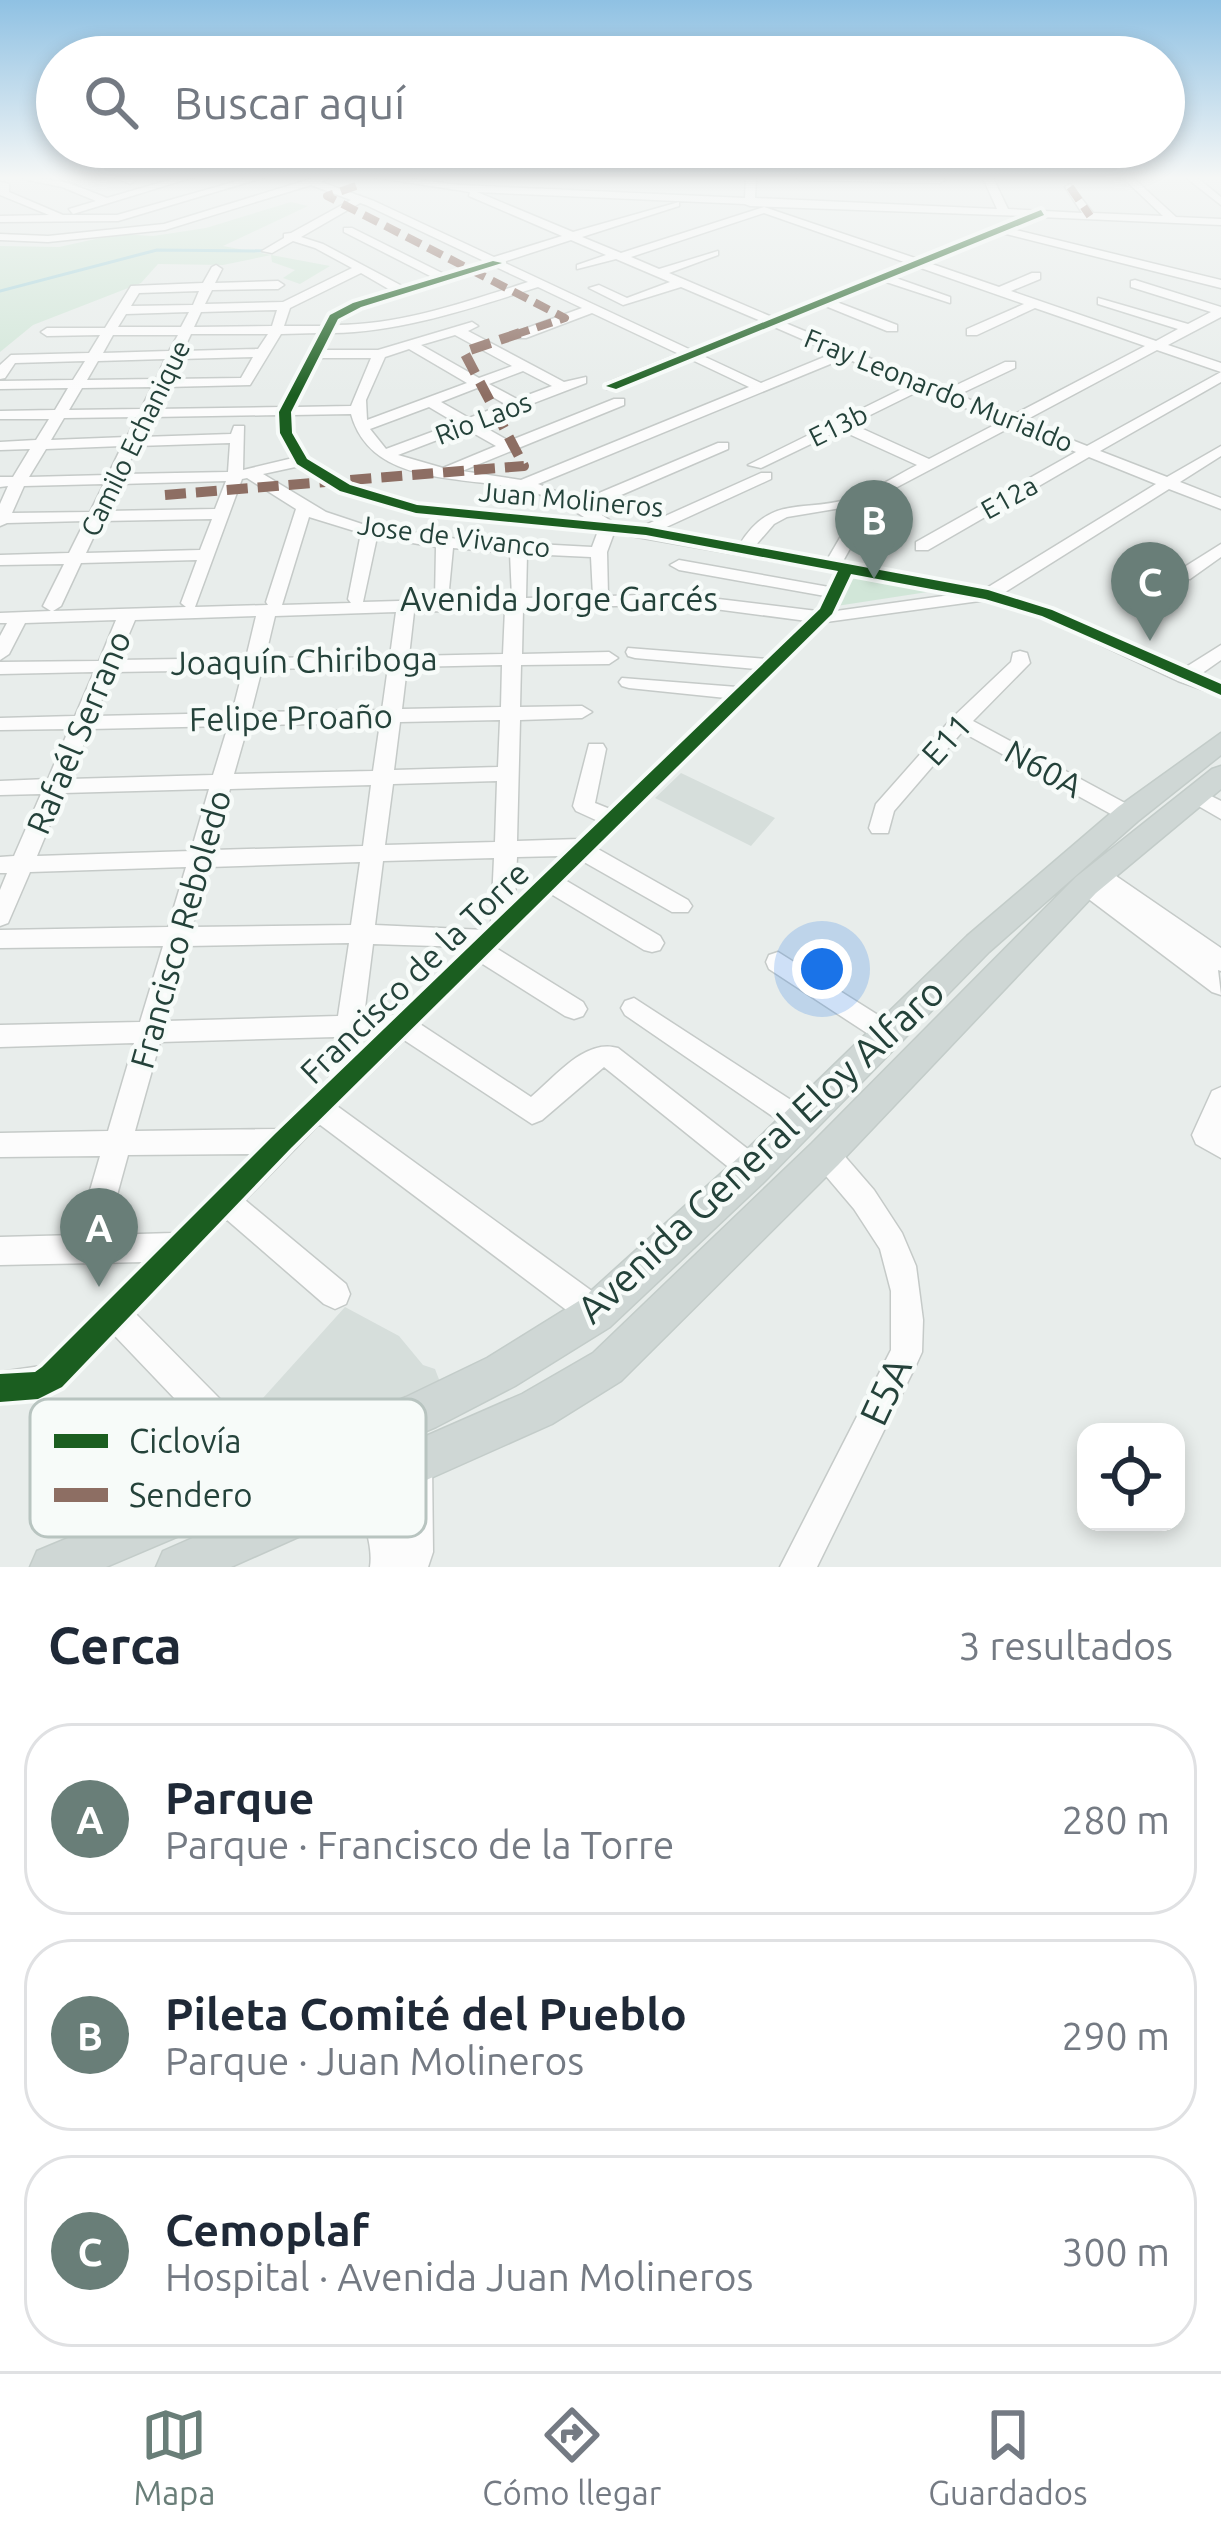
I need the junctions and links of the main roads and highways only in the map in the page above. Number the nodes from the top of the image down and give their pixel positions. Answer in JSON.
{"nodes":[{"id":1,"x":1221,"y":742,"type":"edge"},
{"id":2,"x":1212,"y":794,"type":"edge"},
{"id":3,"x":992,"y":954,"type":"junction"},
{"id":4,"x":426,"y":1406,"type":"edge"},
{"id":5,"x":426,"y":1458,"type":"edge"},
{"id":6,"x":125,"y":1537,"type":"edge"},
{"id":7,"x":249,"y":1537,"type":"edge"},
{"id":8,"x":52,"y":1567,"type":"edge"},
{"id":9,"x":179,"y":1567,"type":"edge"}],
"edges":[{"from":1,"to":3,"type":"main road","name":"Avenida General Eloy Alfaro"},
{"from":2,"to":3,"type":"main road","name":"Avenida General Eloy Alfaro"},
{"from":3,"to":4,"type":"main road","name":"Avenida General Eloy Alfaro"},
{"from":3,"to":5,"type":"main road","name":"Avenida General Eloy Alfaro"},
{"from":6,"to":8,"type":"main road","name":"Avenida General Eloy Alfaro"},
{"from":7,"to":9,"type":"main road","name":"Avenida General Eloy Alfaro"}]}
